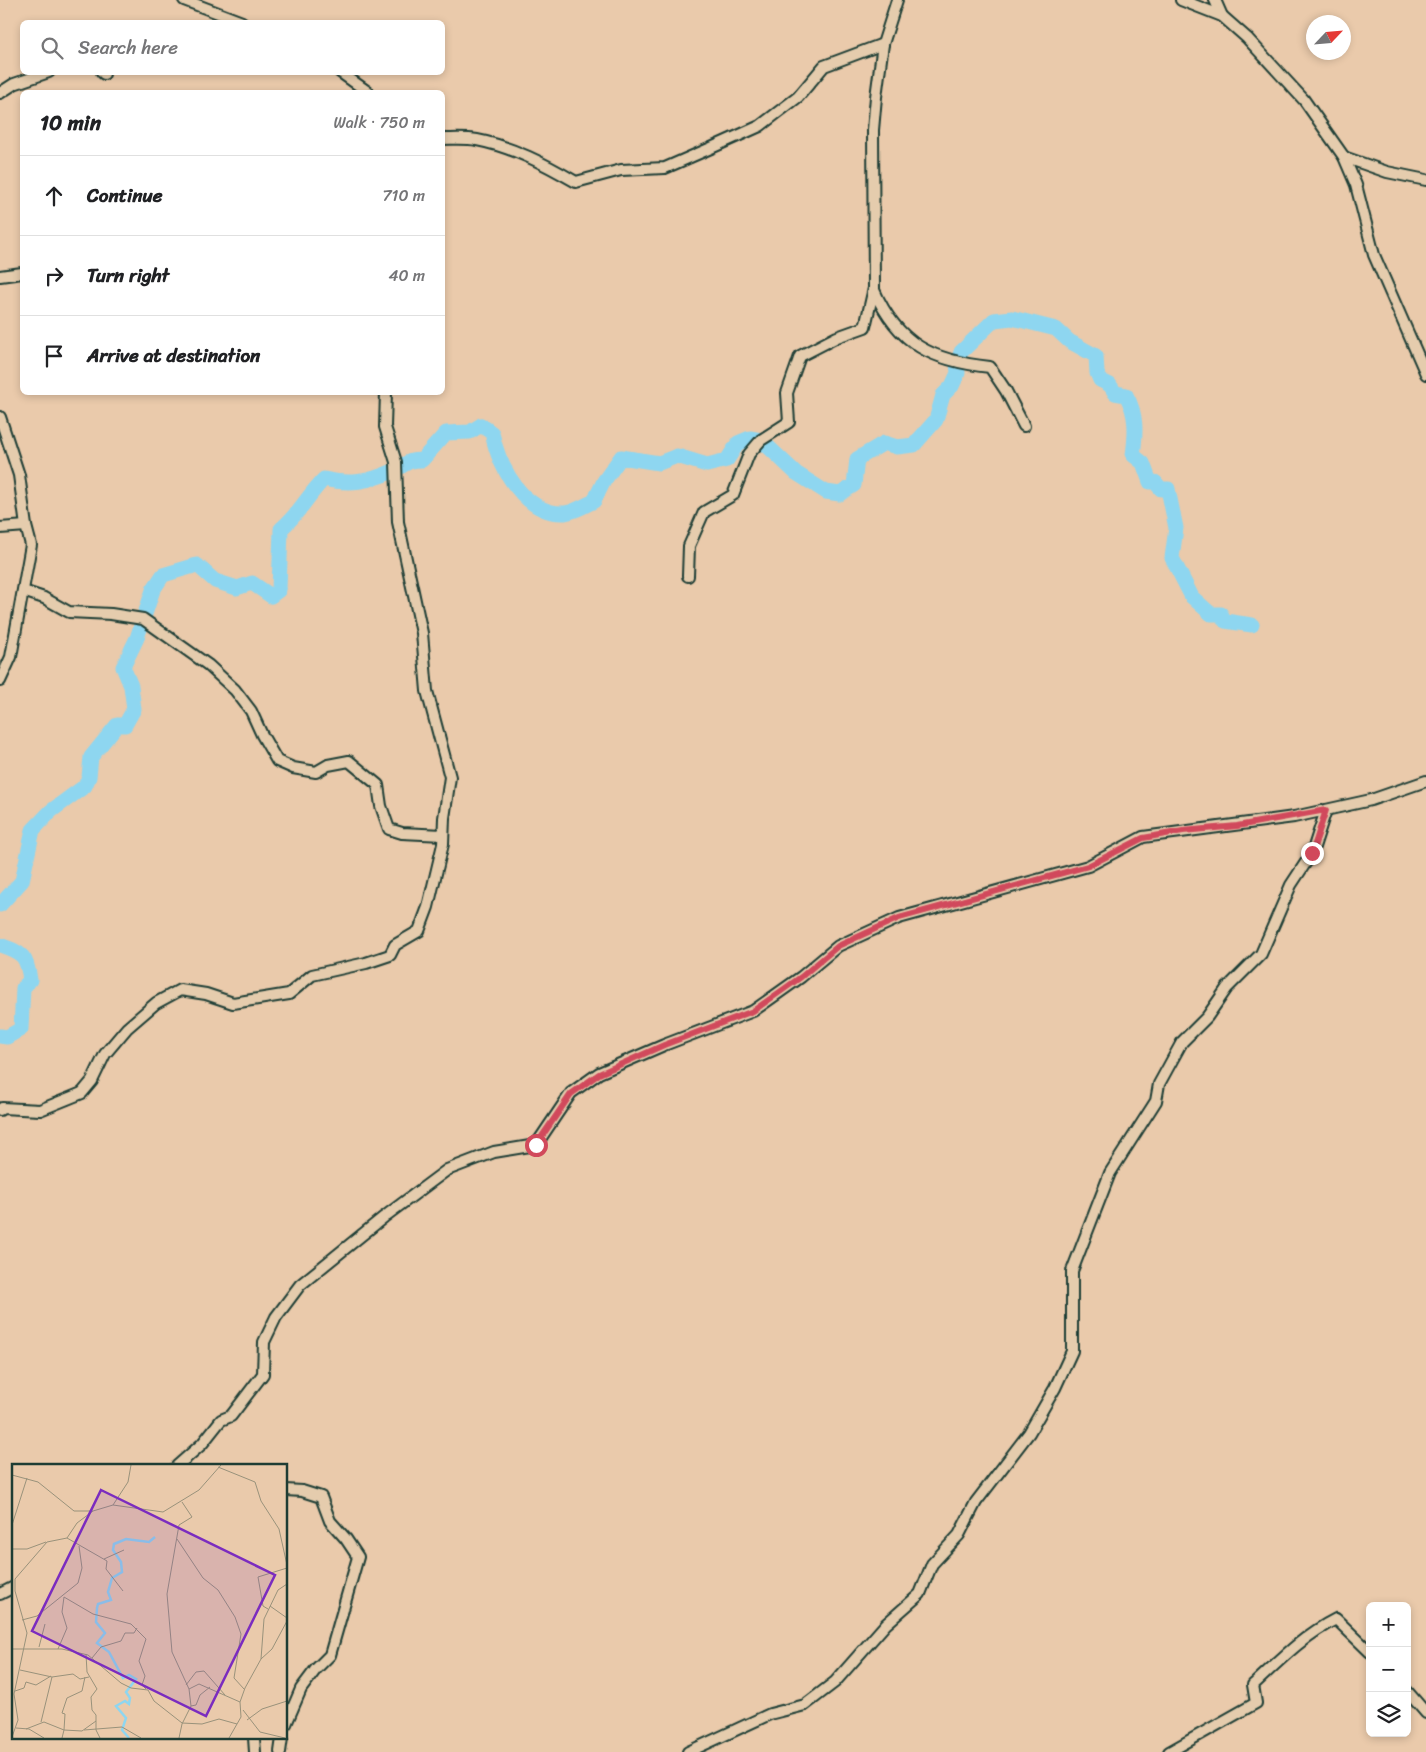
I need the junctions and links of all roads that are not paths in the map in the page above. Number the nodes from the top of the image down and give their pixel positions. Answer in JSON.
{"nodes":[{"id":1,"x":184,"y":0,"type":"edge"},
{"id":2,"x":897,"y":0,"type":"edge"},
{"id":3,"x":1181,"y":0,"type":"edge"},
{"id":4,"x":1215,"y":0,"type":"edge"},
{"id":5,"x":1222,"y":16,"type":"junction"},
{"id":6,"x":237,"y":20,"type":"edge"},
{"id":7,"x":883,"y":44,"type":"junction"},
{"id":8,"x":40,"y":75,"type":"edge"},
{"id":9,"x":344,"y":75,"type":"edge"},
{"id":10,"x":365,"y":90,"type":"edge"},
{"id":11,"x":0,"y":93,"type":"edge"},
{"id":12,"x":445,"y":139,"type":"edge"},
{"id":13,"x":1344,"y":157,"type":"junction"},
{"id":14,"x":1426,"y":180,"type":"edge"},
{"id":15,"x":20,"y":273,"type":"edge"},
{"id":16,"x":0,"y":276,"type":"edge"},
{"id":17,"x":874,"y":290,"type":"junction"},
{"id":18,"x":1426,"y":374,"type":"edge"},
{"id":19,"x":386,"y":395,"type":"edge"},
{"id":20,"x":0,"y":417,"type":"edge"},
{"id":21,"x":1024,"y":426,"type":"dead end"},
{"id":22,"x":26,"y":526,"type":"junction"},
{"id":23,"x":0,"y":528,"type":"edge"},
{"id":24,"x":688,"y":576,"type":"dead end"},
{"id":25,"x":23,"y":592,"type":"junction"},
{"id":26,"x":0,"y":681,"type":"edge"},
{"id":27,"x":1426,"y":780,"type":"edge"},
{"id":28,"x":1326,"y":810,"type":"junction"},
{"id":29,"x":444,"y":835,"type":"junction"},
{"id":30,"x":0,"y":1110,"type":"edge"},
{"id":31,"x":180,"y":1464,"type":"edge"},
{"id":32,"x":288,"y":1490,"type":"edge"},
{"id":33,"x":12,"y":1588,"type":"edge"},
{"id":34,"x":0,"y":1594,"type":"edge"},
{"id":35,"x":1366,"y":1648,"type":"edge"},
{"id":36,"x":1408,"y":1692,"type":"edge"},
{"id":37,"x":1426,"y":1713,"type":"edge"},
{"id":38,"x":288,"y":1717,"type":"edge"},
{"id":39,"x":688,"y":1752,"type":"edge"},
{"id":40,"x":1169,"y":1752,"type":"edge"}],
"edges":[{"from":1,"to":6,"type":"street"},
{"from":2,"to":7,"type":"street"},
{"from":3,"to":5,"type":"street"},
{"from":4,"to":5,"type":"street"},
{"from":5,"to":13,"type":"street"},
{"from":7,"to":12,"type":"street"},
{"from":7,"to":17,"type":"street"},
{"from":8,"to":11,"type":"street"},
{"from":9,"to":10,"type":"street"},
{"from":13,"to":14,"type":"street"},
{"from":13,"to":18,"type":"street"},
{"from":15,"to":16,"type":"street"},
{"from":17,"to":21,"type":"street"},
{"from":17,"to":24,"type":"street"},
{"from":19,"to":29,"type":"street"},
{"from":20,"to":22,"type":"street"},
{"from":22,"to":23,"type":"street"},
{"from":22,"to":25,"type":"street"},
{"from":25,"to":26,"type":"street"},
{"from":25,"to":29,"type":"street"},
{"from":27,"to":28,"type":"street"},
{"from":28,"to":31,"type":"street"},
{"from":28,"to":39,"type":"street"},
{"from":29,"to":30,"type":"street"},
{"from":32,"to":38,"type":"street"},
{"from":33,"to":34,"type":"street"},
{"from":35,"to":40,"type":"street"},
{"from":36,"to":37,"type":"street"}]}
